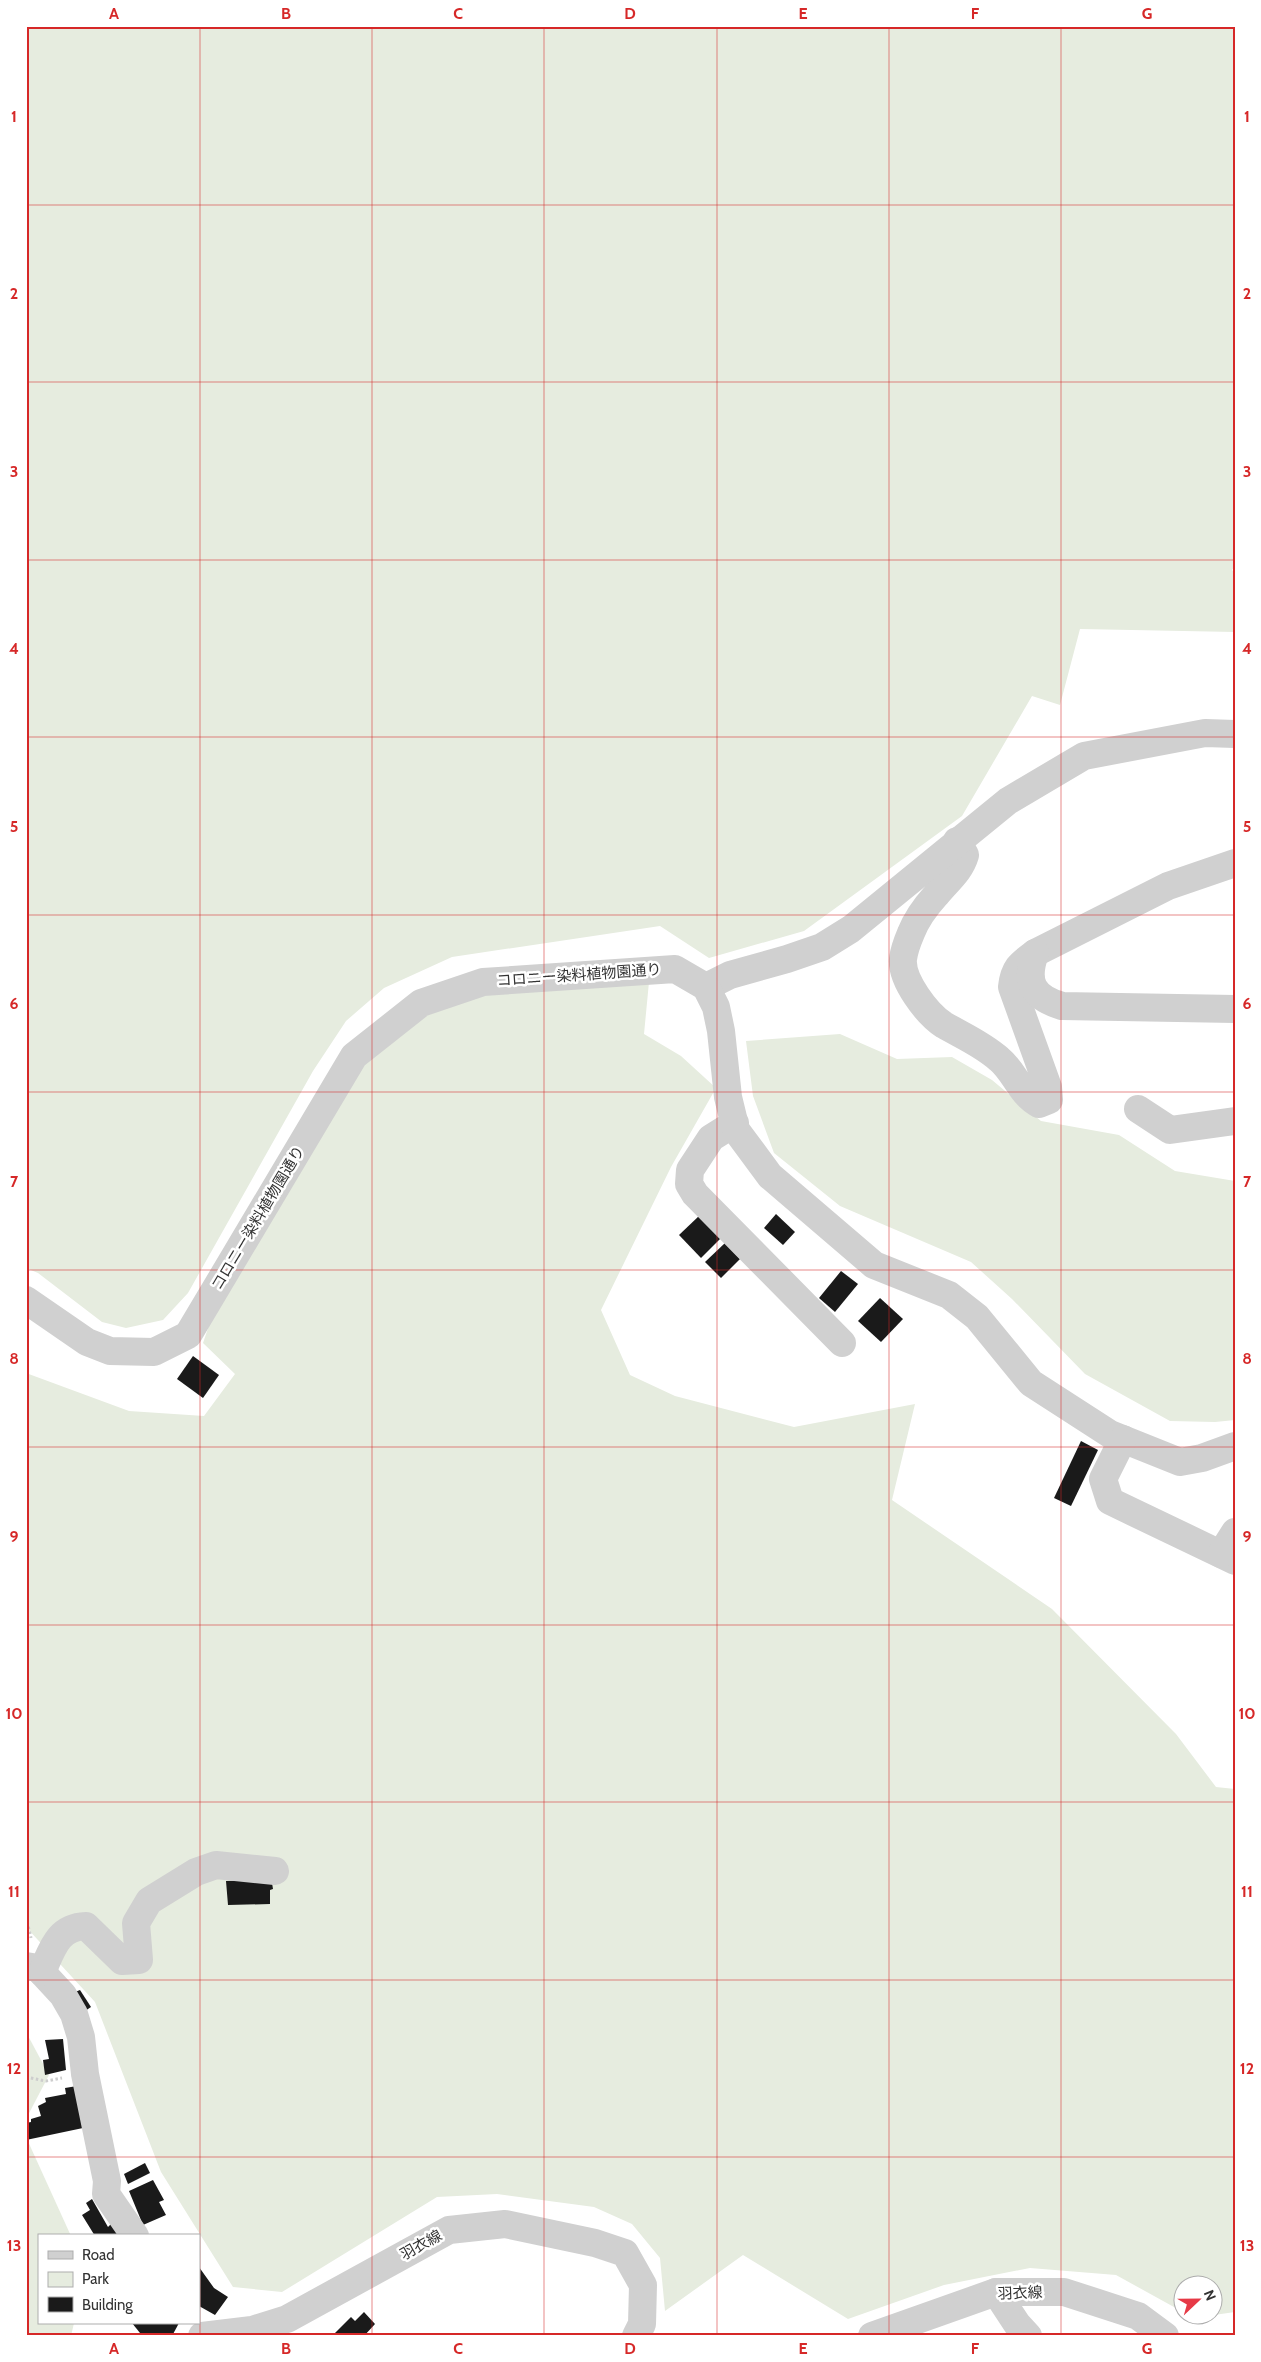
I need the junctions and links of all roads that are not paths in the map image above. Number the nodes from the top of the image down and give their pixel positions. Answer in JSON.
{"nodes":[{"id":1,"x":1235,"y":734,"type":"edge"},
{"id":2,"x":957,"y":841,"type":"junction"},
{"id":3,"x":1234,"y":863,"type":"edge"},
{"id":4,"x":1035,"y":953,"type":"junction"},
{"id":5,"x":706,"y":987,"type":"junction"},
{"id":6,"x":1235,"y":1009,"type":"edge"},
{"id":7,"x":1138,"y":1109,"type":"dead end"},
{"id":8,"x":1235,"y":1121,"type":"edge"},
{"id":9,"x":735,"y":1123,"type":"junction"},
{"id":10,"x":26,"y":1300,"type":"edge"},
{"id":11,"x":842,"y":1343,"type":"dead end"},
{"id":12,"x":1123,"y":1439,"type":"junction"},
{"id":13,"x":1235,"y":1446,"type":"edge"},
{"id":14,"x":1230,"y":1549,"type":"edge"},
{"id":15,"x":275,"y":1871,"type":"dead end"},
{"id":16,"x":34,"y":1969,"type":"edge"},
{"id":17,"x":134,"y":2234,"type":"edge"},
{"id":18,"x":996,"y":2292,"type":"junction"},
{"id":19,"x":200,"y":2331,"type":"edge"},
{"id":20,"x":636,"y":2336,"type":"edge"},
{"id":21,"x":872,"y":2336,"type":"edge"},
{"id":22,"x":1028,"y":2336,"type":"edge"},
{"id":23,"x":1165,"y":2336,"type":"edge"}],
"edges":[{"from":1,"to":2,"type":"street"},
{"from":2,"to":4,"type":"street"},
{"from":2,"to":5,"type":"street"},
{"from":3,"to":4,"type":"street"},
{"from":4,"to":6,"type":"street"},
{"from":5,"to":9,"type":"street"},
{"from":5,"to":10,"type":"street","name":"コロニー染料植物園通り"},
{"from":7,"to":8,"type":"street"},
{"from":9,"to":11,"type":"street"},
{"from":9,"to":12,"type":"street"},
{"from":12,"to":13,"type":"street"},
{"from":12,"to":14,"type":"street"},
{"from":15,"to":16,"type":"street"},
{"from":16,"to":17,"type":"street"},
{"from":18,"to":21,"type":"street","name":"羽衣線"},
{"from":18,"to":22,"type":"street"},
{"from":18,"to":23,"type":"street","name":"羽衣線"},
{"from":19,"to":20,"type":"street","name":"羽衣線"}]}
